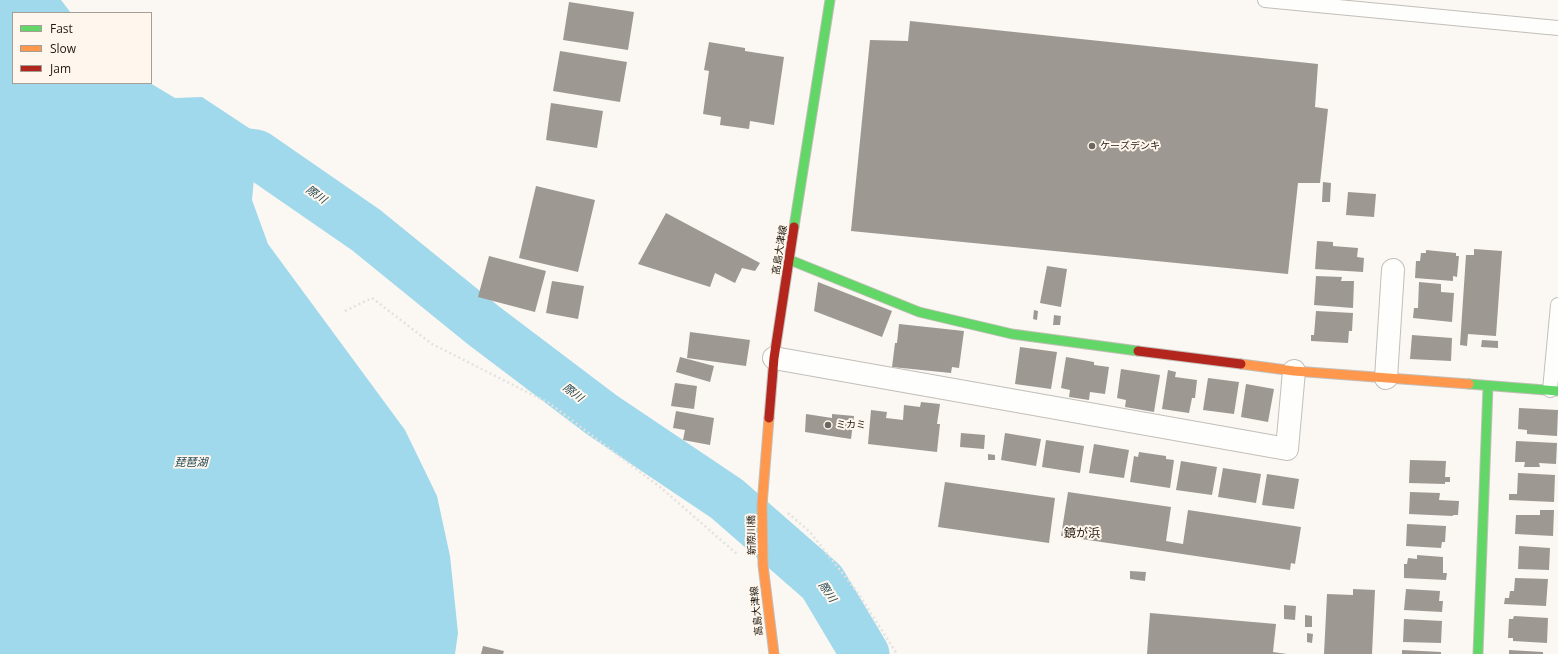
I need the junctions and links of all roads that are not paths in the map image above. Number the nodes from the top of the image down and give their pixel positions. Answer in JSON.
{"nodes":[{"id":1,"x":830,"y":0,"type":"edge"},
{"id":2,"x":1265,"y":0,"type":"edge"},
{"id":3,"x":1558,"y":28,"type":"edge"},
{"id":4,"x":790,"y":260,"type":"junction"},
{"id":5,"x":1393,"y":270,"type":"dead end"},
{"id":6,"x":1558,"y":306,"type":"edge"},
{"id":7,"x":774,"y":358,"type":"junction"},
{"id":8,"x":1294,"y":371,"type":"junction"},
{"id":9,"x":1386,"y":378,"type":"junction"},
{"id":10,"x":1488,"y":386,"type":"junction"},
{"id":11,"x":1554,"y":391,"type":"edge"},
{"id":12,"x":762,"y":505,"type":"joint"},
{"id":13,"x":763,"y":565,"type":"joint"},
{"id":14,"x":774,"y":654,"type":"edge"},
{"id":15,"x":1478,"y":654,"type":"edge"}],
"edges":[{"from":1,"to":4,"type":"street","name":"高島大津線"},
{"from":2,"to":3,"type":"lane"},
{"from":4,"to":7,"type":"street","name":"高島大津線"},
{"from":4,"to":8,"type":"street"},
{"from":5,"to":9,"type":"street"},
{"from":6,"to":11,"type":"lane"},
{"from":7,"to":8,"type":"street"},
{"from":7,"to":12,"type":"street","name":"高島大津線"},
{"from":8,"to":9,"type":"street"},
{"from":9,"to":10,"type":"street"},
{"from":10,"to":11,"type":"street"},
{"from":10,"to":15,"type":"street"},
{"from":12,"to":13,"type":"street","name":"新際川橋"},
{"from":13,"to":14,"type":"street","name":"高島大津線"}]}
